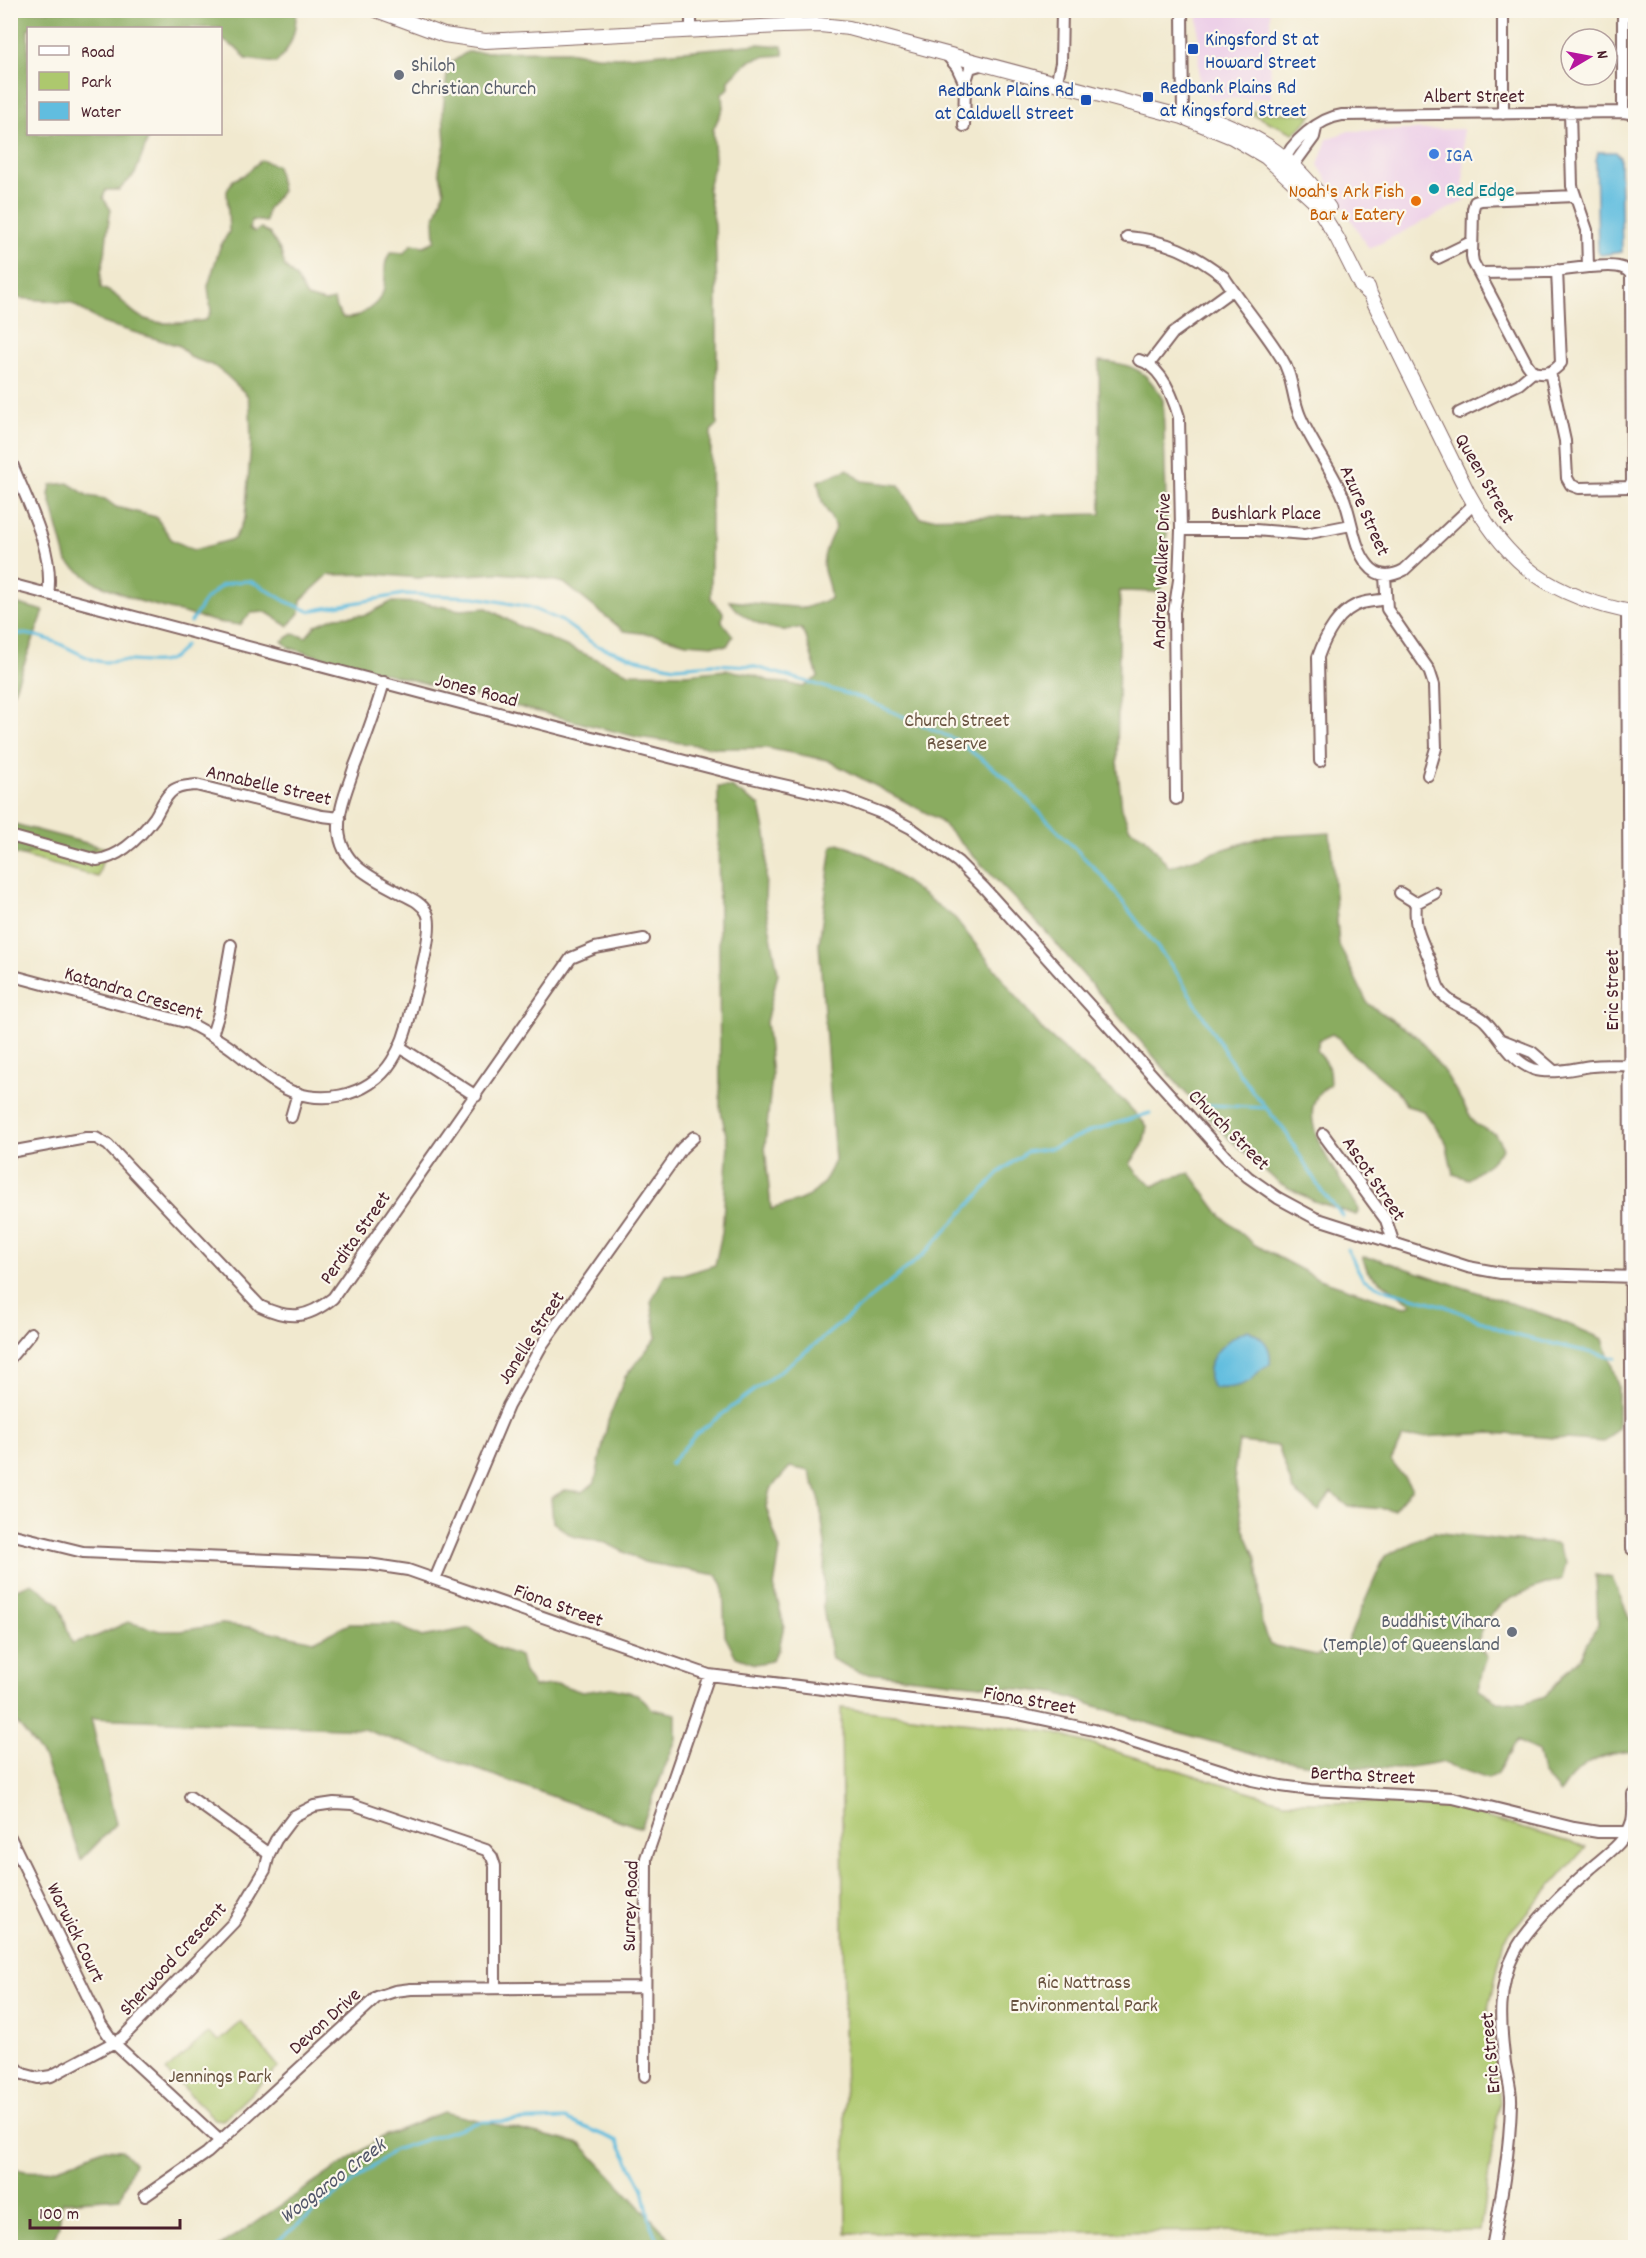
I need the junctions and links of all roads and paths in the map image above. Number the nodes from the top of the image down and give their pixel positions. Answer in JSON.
{"nodes":[{"id":1,"x":376,"y":10,"type":"edge"},
{"id":2,"x":691,"y":10,"type":"edge"},
{"id":3,"x":1062,"y":10,"type":"edge"},
{"id":4,"x":1182,"y":10,"type":"edge"},
{"id":5,"x":1503,"y":10,"type":"edge"},
{"id":6,"x":1623,"y":10,"type":"edge"},
{"id":7,"x":691,"y":30,"type":"junction"},
{"id":8,"x":945,"y":53,"type":"junction"},
{"id":9,"x":983,"y":64,"type":"junction"},
{"id":10,"x":965,"y":84,"type":"junction"},
{"id":11,"x":1056,"y":84,"type":"junction"},
{"id":12,"x":1570,"y":112,"type":"junction"},
{"id":13,"x":1623,"y":112,"type":"junction"},
{"id":14,"x":1503,"y":114,"type":"junction"},
{"id":15,"x":1635,"y":114,"type":"edge"},
{"id":16,"x":1183,"y":117,"type":"junction"},
{"id":17,"x":964,"y":126,"type":"dead end"},
{"id":18,"x":1287,"y":165,"type":"junction"},
{"id":19,"x":1575,"y":196,"type":"junction"},
{"id":20,"x":1127,"y":237,"type":"dead end"},
{"id":21,"x":1471,"y":242,"type":"junction"},
{"id":22,"x":1438,"y":258,"type":"dead end"},
{"id":23,"x":1588,"y":267,"type":"junction"},
{"id":24,"x":1557,"y":270,"type":"junction"},
{"id":25,"x":1479,"y":273,"type":"junction"},
{"id":26,"x":1232,"y":290,"type":"junction"},
{"id":27,"x":1533,"y":372,"type":"junction"},
{"id":28,"x":1550,"y":372,"type":"junction"},
{"id":29,"x":1459,"y":413,"type":"dead end"},
{"id":30,"x":10,"y":459,"type":"edge"},
{"id":31,"x":1474,"y":504,"type":"junction"},
{"id":32,"x":1351,"y":525,"type":"junction"},
{"id":33,"x":1181,"y":530,"type":"junction"},
{"id":34,"x":1385,"y":576,"type":"junction"},
{"id":35,"x":10,"y":584,"type":"edge"},
{"id":36,"x":48,"y":594,"type":"junction"},
{"id":37,"x":1385,"y":599,"type":"junction"},
{"id":38,"x":1631,"y":612,"type":"edge"},
{"id":39,"x":384,"y":682,"type":"junction"},
{"id":40,"x":1320,"y":760,"type":"dead end"},
{"id":41,"x":1428,"y":775,"type":"dead end"},
{"id":42,"x":1176,"y":799,"type":"dead end"},
{"id":43,"x":340,"y":818,"type":"junction"},
{"id":44,"x":10,"y":836,"type":"edge"},
{"id":45,"x":929,"y":840,"type":"joint"},
{"id":46,"x":1400,"y":893,"type":"dead end"},
{"id":47,"x":1436,"y":893,"type":"dead end"},
{"id":48,"x":1416,"y":903,"type":"junction"},
{"id":49,"x":644,"y":939,"type":"dead end"},
{"id":50,"x":231,"y":945,"type":"dead end"},
{"id":51,"x":10,"y":975,"type":"edge"},
{"id":52,"x":212,"y":1035,"type":"junction"},
{"id":53,"x":400,"y":1047,"type":"junction"},
{"id":54,"x":1629,"y":1065,"type":"junction"},
{"id":55,"x":298,"y":1093,"type":"junction"},
{"id":56,"x":476,"y":1096,"type":"junction"},
{"id":57,"x":291,"y":1117,"type":"dead end"},
{"id":58,"x":1323,"y":1134,"type":"dead end"},
{"id":59,"x":694,"y":1137,"type":"dead end"},
{"id":60,"x":10,"y":1152,"type":"edge"},
{"id":61,"x":1395,"y":1244,"type":"junction"},
{"id":62,"x":1633,"y":1277,"type":"edge"},
{"id":63,"x":31,"y":1333,"type":"dead end"},
{"id":64,"x":10,"y":1358,"type":"edge"},
{"id":65,"x":10,"y":1534,"type":"edge"},
{"id":66,"x":1632,"y":1549,"type":"dead end"},
{"id":67,"x":435,"y":1579,"type":"junction"},
{"id":68,"x":709,"y":1675,"type":"junction"},
{"id":69,"x":1094,"y":1730,"type":"joint"},
{"id":70,"x":1633,"y":1794,"type":"dead end"},
{"id":71,"x":190,"y":1797,"type":"dead end"},
{"id":72,"x":1631,"y":1832,"type":"edge"},
{"id":73,"x":10,"y":1837,"type":"edge"},
{"id":74,"x":269,"y":1854,"type":"junction"},
{"id":75,"x":645,"y":1987,"type":"junction"},
{"id":76,"x":495,"y":1988,"type":"junction"},
{"id":77,"x":114,"y":2043,"type":"junction"},
{"id":78,"x":10,"y":2062,"type":"edge"},
{"id":79,"x":645,"y":2076,"type":"dead end"},
{"id":80,"x":219,"y":2140,"type":"junction"},
{"id":81,"x":146,"y":2196,"type":"dead end"},
{"id":82,"x":1492,"y":2247,"type":"edge"}],
"edges":[{"from":1,"to":7,"type":"main road","name":"Queen Street"},
{"from":2,"to":7,"type":"street"},
{"from":3,"to":11,"type":"street"},
{"from":4,"to":16,"type":"street"},
{"from":5,"to":14,"type":"street"},
{"from":6,"to":13,"type":"street"},
{"from":7,"to":8,"type":"main road","name":"Queen Street"},
{"from":8,"to":9,"type":"main road","name":"Queen Street"},
{"from":8,"to":10,"type":"street"},
{"from":9,"to":10,"type":"street"},
{"from":9,"to":11,"type":"main road","name":"Queen Street"},
{"from":10,"to":17,"type":"street"},
{"from":11,"to":16,"type":"main road","name":"Queen Street"},
{"from":12,"to":13,"type":"street","name":"Albert Street"},
{"from":12,"to":14,"type":"street","name":"Albert Street"},
{"from":12,"to":19,"type":"street"},
{"from":13,"to":15,"type":"street","name":"Albert Street"},
{"from":14,"to":18,"type":"street","name":"Albert Street"},
{"from":16,"to":18,"type":"main road","name":"Queen Street"},
{"from":18,"to":31,"type":"main road","name":"Queen Street"},
{"from":19,"to":21,"type":"street"},
{"from":19,"to":23,"type":"street"},
{"from":20,"to":26,"type":"street","name":"Azure Street"},
{"from":21,"to":22,"type":"street"},
{"from":21,"to":25,"type":"street"},
{"from":23,"to":24,"type":"street"},
{"from":23,"to":28,"type":"street"},
{"from":24,"to":25,"type":"street"},
{"from":24,"to":28,"type":"street"},
{"from":25,"to":27,"type":"street"},
{"from":26,"to":32,"type":"street","name":"Azure Street"},
{"from":26,"to":33,"type":"street","name":"Andrew Walker Drive"},
{"from":27,"to":28,"type":"street"},
{"from":27,"to":29,"type":"street"},
{"from":30,"to":36,"type":"street"},
{"from":31,"to":34,"type":"street","name":"Azure Street"},
{"from":31,"to":38,"type":"main road","name":"Queen Street"},
{"from":32,"to":33,"type":"street","name":"Bushlark Place"},
{"from":32,"to":34,"type":"street","name":"Azure Street"},
{"from":33,"to":42,"type":"street","name":"Andrew Walker Drive"},
{"from":34,"to":37,"type":"street"},
{"from":35,"to":36,"type":"street","name":"Jones Road"},
{"from":36,"to":39,"type":"street","name":"Jones Road"},
{"from":37,"to":40,"type":"street"},
{"from":37,"to":41,"type":"street"},
{"from":38,"to":54,"type":"street","name":"Eric Street"},
{"from":39,"to":43,"type":"street","name":"Katandra Crescent"},
{"from":39,"to":45,"type":"street","name":"Jones Road"},
{"from":43,"to":44,"type":"street","name":"Annabelle Street"},
{"from":43,"to":53,"type":"street","name":"Katandra Crescent"},
{"from":45,"to":61,"type":"street","name":"Church Street"},
{"from":46,"to":48,"type":"street"},
{"from":47,"to":48,"type":"street"},
{"from":48,"to":54,"type":"street"},
{"from":49,"to":56,"type":"street","name":"Perdita Street"},
{"from":50,"to":52,"type":"street"},
{"from":51,"to":52,"type":"street","name":"Katandra Crescent"},
{"from":52,"to":55,"type":"street","name":"Katandra Crescent"},
{"from":53,"to":55,"type":"street","name":"Katandra Crescent"},
{"from":53,"to":56,"type":"street"},
{"from":54,"to":62,"type":"street","name":"Eric Street"},
{"from":55,"to":57,"type":"street"},
{"from":56,"to":60,"type":"street","name":"Perdita Street"},
{"from":58,"to":61,"type":"street","name":"Ascot Street"},
{"from":59,"to":67,"type":"street","name":"Janelle Street"},
{"from":61,"to":62,"type":"street","name":"Church Street"},
{"from":62,"to":66,"type":"street","name":"Eric Street"},
{"from":63,"to":64,"type":"street"},
{"from":65,"to":67,"type":"street","name":"Fiona Street"},
{"from":67,"to":68,"type":"street","name":"Fiona Street"},
{"from":68,"to":69,"type":"street","name":"Fiona Street"},
{"from":68,"to":75,"type":"street","name":"Surrey Road"},
{"from":69,"to":72,"type":"street","name":"Bertha Street"},
{"from":70,"to":72,"type":"street","name":"Eric Street"},
{"from":71,"to":74,"type":"street"},
{"from":72,"to":82,"type":"street","name":"Eric Street"},
{"from":73,"to":77,"type":"street","name":"Warwick Court"},
{"from":74,"to":76,"type":"street","name":"Sherwood Crescent"},
{"from":74,"to":77,"type":"street","name":"Sherwood Crescent"},
{"from":75,"to":76,"type":"street","name":"Devon Drive"},
{"from":75,"to":79,"type":"street","name":"Surrey Road"},
{"from":76,"to":80,"type":"street","name":"Devon Drive"},
{"from":77,"to":78,"type":"street","name":"Sherwood Crescent"},
{"from":77,"to":80,"type":"street","name":"Warwick Court"},
{"from":80,"to":81,"type":"street","name":"Devon Drive"}]}
